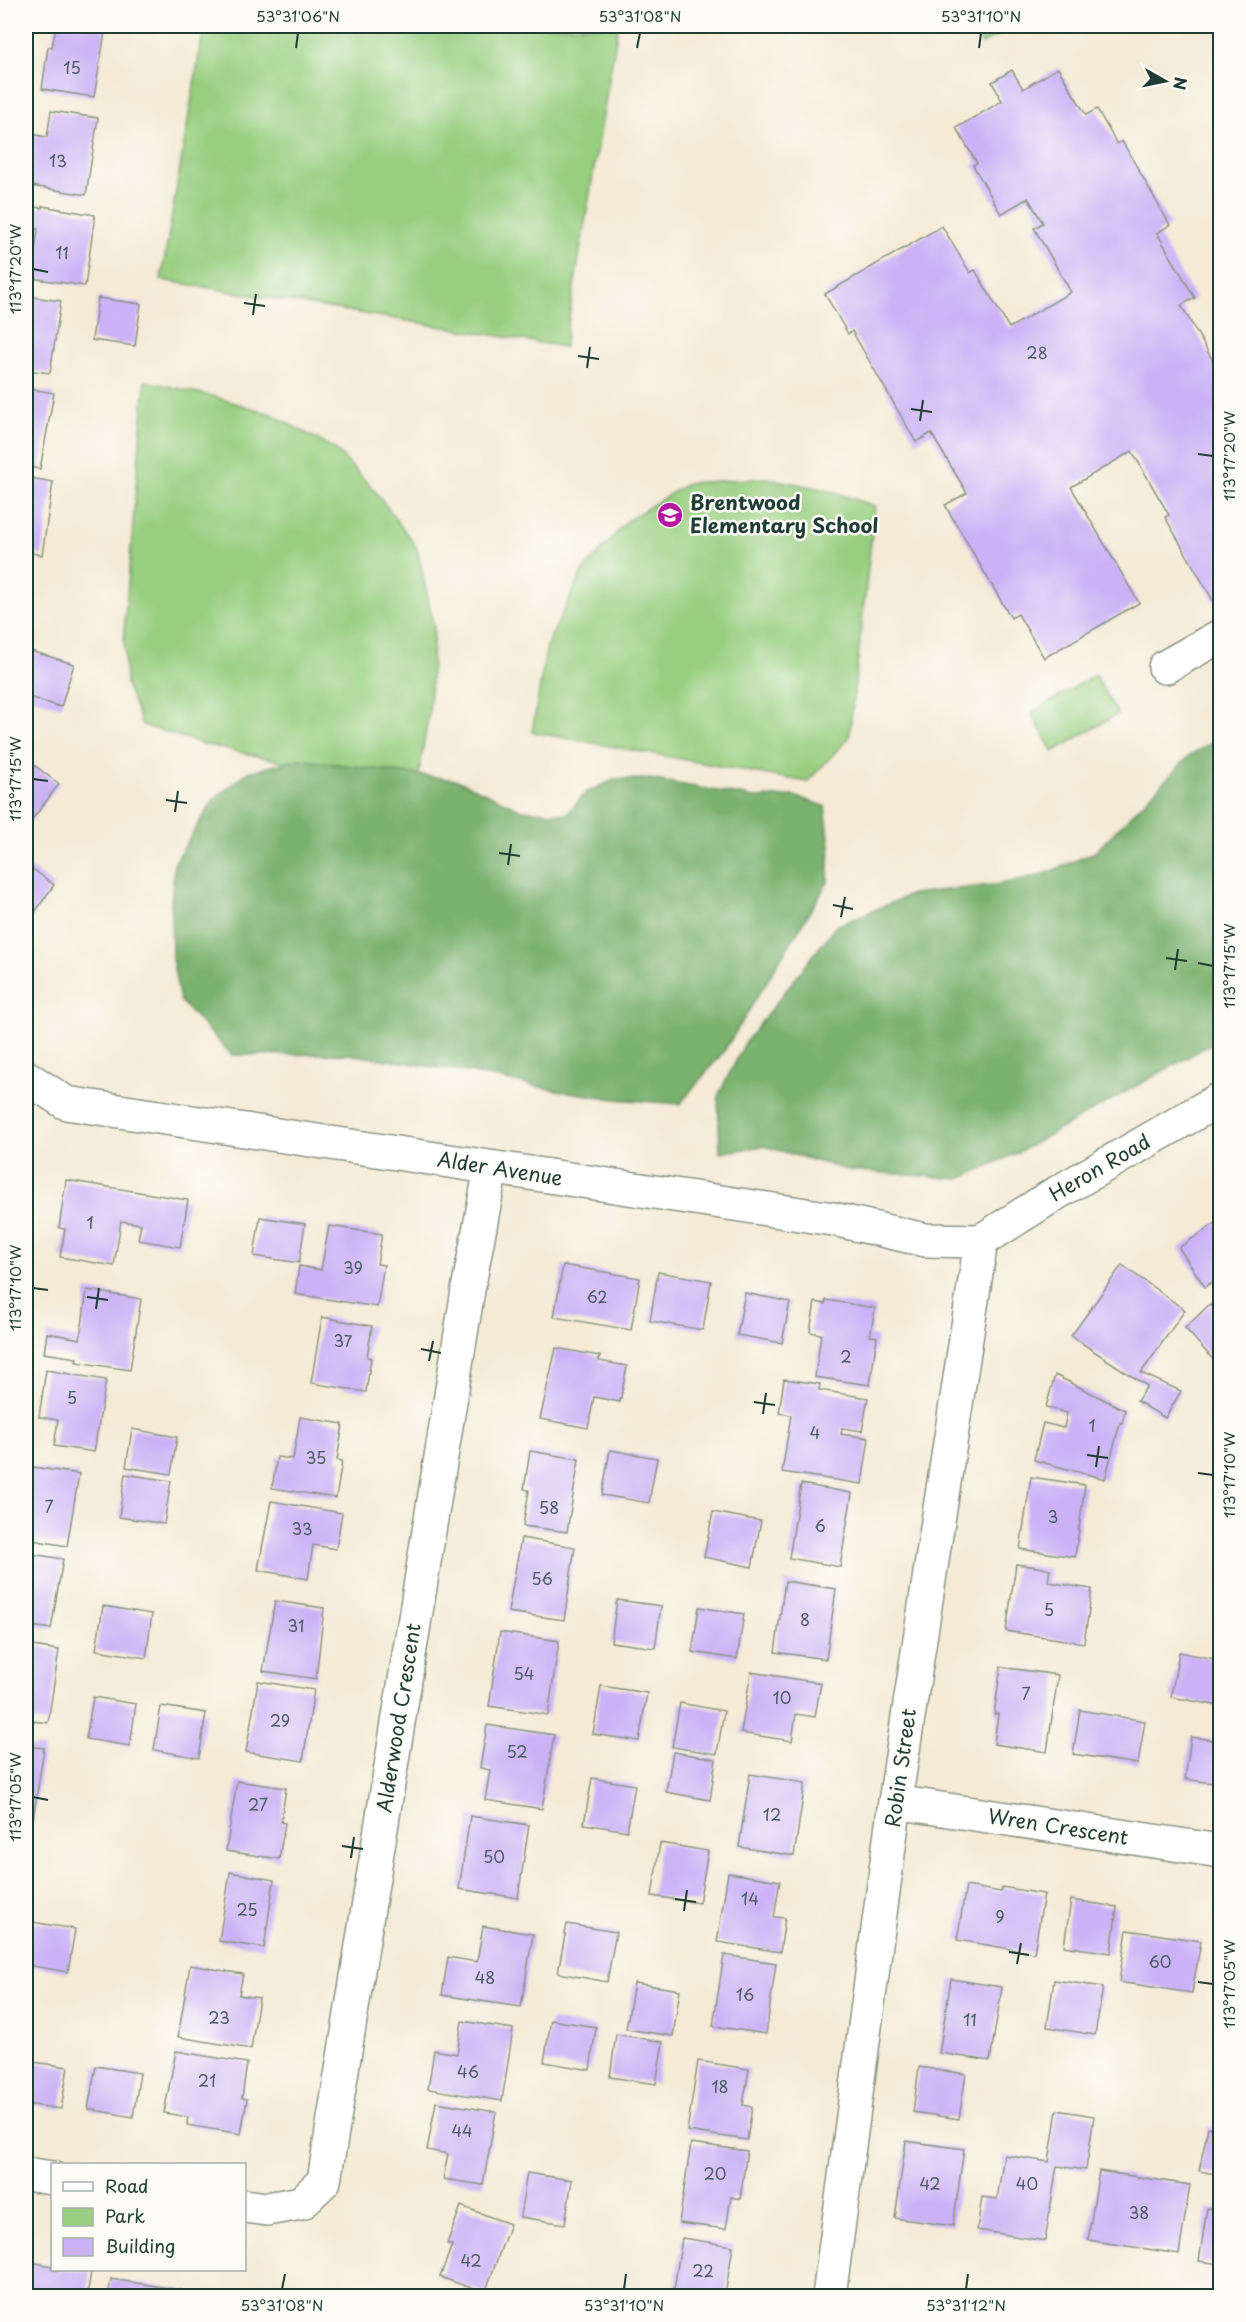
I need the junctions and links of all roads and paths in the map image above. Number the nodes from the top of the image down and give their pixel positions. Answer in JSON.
{"nodes":[{"id":1,"x":1221,"y":636,"type":"edge"},
{"id":2,"x":1165,"y":667,"type":"dead end"},
{"id":3,"x":26,"y":1077,"type":"edge"},
{"id":4,"x":1221,"y":1099,"type":"edge"},
{"id":5,"x":491,"y":1168,"type":"junction"},
{"id":6,"x":981,"y":1241,"type":"junction"},
{"id":7,"x":895,"y":1802,"type":"junction"},
{"id":8,"x":1221,"y":1851,"type":"edge"},
{"id":9,"x":26,"y":2174,"type":"edge"},
{"id":10,"x":51,"y":2178,"type":"edge"},
{"id":11,"x":246,"y":2206,"type":"edge"},
{"id":12,"x":830,"y":2296,"type":"edge"}],
"edges":[{"from":1,"to":2,"type":"street"},
{"from":3,"to":5,"type":"street","name":"Alder Avenue"},
{"from":4,"to":6,"type":"street","name":"Heron Road"},
{"from":5,"to":6,"type":"street","name":"Alder Avenue"},
{"from":5,"to":11,"type":"street","name":"Alderwood Crescent"},
{"from":6,"to":7,"type":"street","name":"Robin Street"},
{"from":7,"to":8,"type":"street","name":"Wren Crescent"},
{"from":7,"to":12,"type":"street","name":"Robin Street"},
{"from":9,"to":10,"type":"street"}]}
